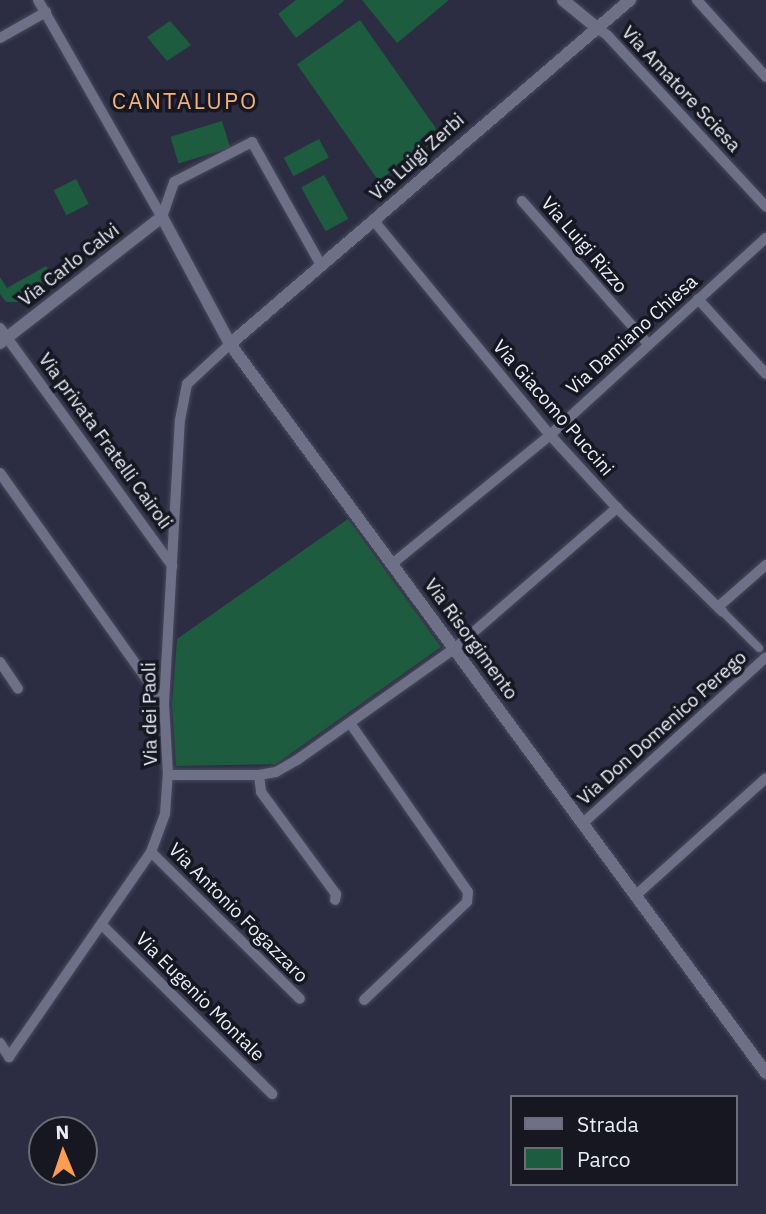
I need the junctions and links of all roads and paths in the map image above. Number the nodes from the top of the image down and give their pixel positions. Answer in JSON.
{"nodes":[{"id":1,"x":38,"y":0,"type":"edge"},
{"id":2,"x":45,"y":0,"type":"edge"},
{"id":3,"x":563,"y":0,"type":"edge"},
{"id":4,"x":630,"y":0,"type":"edge"},
{"id":5,"x":696,"y":0,"type":"edge"},
{"id":6,"x":46,"y":12,"type":"junction"},
{"id":7,"x":597,"y":29,"type":"junction"},
{"id":8,"x":0,"y":38,"type":"edge"},
{"id":9,"x":766,"y":77,"type":"edge"},
{"id":10,"x":522,"y":201,"type":"dead end"},
{"id":11,"x":766,"y":207,"type":"edge"},
{"id":12,"x":162,"y":217,"type":"junction"},
{"id":13,"x":374,"y":221,"type":"junction"},
{"id":14,"x":765,"y":240,"type":"edge"},
{"id":15,"x":321,"y":265,"type":"junction"},
{"id":16,"x":698,"y":299,"type":"junction"},
{"id":17,"x":3,"y":336,"type":"edge"},
{"id":18,"x":647,"y":343,"type":"junction"},
{"id":19,"x":230,"y":344,"type":"junction"},
{"id":20,"x":766,"y":374,"type":"edge"},
{"id":21,"x":550,"y":435,"type":"junction"},
{"id":22,"x":0,"y":473,"type":"edge"},
{"id":23,"x":617,"y":508,"type":"junction"},
{"id":24,"x":392,"y":564,"type":"junction"},
{"id":25,"x":766,"y":565,"type":"edge"},
{"id":26,"x":172,"y":566,"type":"junction"},
{"id":27,"x":720,"y":610,"type":"junction"},
{"id":28,"x":454,"y":649,"type":"junction"},
{"id":29,"x":764,"y":653,"type":"edge"},
{"id":30,"x":0,"y":662,"type":"edge"},
{"id":31,"x":18,"y":689,"type":"dead end"},
{"id":32,"x":164,"y":704,"type":"junction"},
{"id":33,"x":351,"y":723,"type":"junction"},
{"id":34,"x":169,"y":775,"type":"junction"},
{"id":35,"x":259,"y":775,"type":"junction"},
{"id":36,"x":766,"y":778,"type":"edge"},
{"id":37,"x":582,"y":824,"type":"junction"},
{"id":38,"x":151,"y":852,"type":"junction"},
{"id":39,"x":635,"y":896,"type":"junction"},
{"id":40,"x":335,"y":900,"type":"dead end"},
{"id":41,"x":103,"y":925,"type":"junction"},
{"id":42,"x":300,"y":999,"type":"dead end"},
{"id":43,"x":364,"y":1000,"type":"dead end"},
{"id":44,"x":0,"y":1043,"type":"edge"},
{"id":45,"x":766,"y":1073,"type":"edge"},
{"id":46,"x":272,"y":1094,"type":"dead end"}],
"edges":[{"from":1,"to":6,"type":"street"},
{"from":2,"to":6,"type":"street"},
{"from":3,"to":7,"type":"street"},
{"from":4,"to":7,"type":"street","name":"Via Luigi Zerbi"},
{"from":5,"to":9,"type":"street"},
{"from":6,"to":8,"type":"street"},
{"from":6,"to":12,"type":"street"},
{"from":7,"to":11,"type":"street","name":"Via Amatore Sciesa"},
{"from":7,"to":13,"type":"street","name":"Via Luigi Zerbi"},
{"from":10,"to":18,"type":"street","name":"Via Luigi Rizzo"},
{"from":12,"to":15,"type":"street"},
{"from":12,"to":17,"type":"street","name":"Via Carlo Calvi"},
{"from":12,"to":19,"type":"street","name":"Via Risorgimento"},
{"from":13,"to":15,"type":"street","name":"Via Luigi Zerbi"},
{"from":13,"to":21,"type":"street","name":"Via Giacomo Puccini"},
{"from":14,"to":16,"type":"street","name":"Via Damiano Chiesa"},
{"from":15,"to":19,"type":"street","name":"Via Luigi Zerbi"},
{"from":16,"to":18,"type":"street","name":"Via Damiano Chiesa"},
{"from":16,"to":20,"type":"street"},
{"from":17,"to":26,"type":"street","name":"Via privata Fratelli Cairoli"},
{"from":18,"to":21,"type":"street","name":"Via Damiano Chiesa"},
{"from":19,"to":24,"type":"street","name":"Via Risorgimento"},
{"from":19,"to":26,"type":"street","name":"Via dei Paoli"},
{"from":21,"to":23,"type":"street","name":"Via Giacomo Puccini"},
{"from":21,"to":24,"type":"street","name":"Via Damiano Chiesa"},
{"from":22,"to":32,"type":"street"},
{"from":23,"to":27,"type":"street","name":"Via Giacomo Puccini"},
{"from":23,"to":28,"type":"street"},
{"from":24,"to":28,"type":"street","name":"Via Risorgimento"},
{"from":25,"to":27,"type":"street"},
{"from":26,"to":32,"type":"street","name":"Via dei Paoli"},
{"from":27,"to":29,"type":"street","name":"Via Giacomo Puccini"},
{"from":28,"to":33,"type":"street"},
{"from":28,"to":37,"type":"street","name":"Via Risorgimento"},
{"from":29,"to":37,"type":"street","name":"Via Don Domenico Perego"},
{"from":30,"to":31,"type":"street"},
{"from":32,"to":34,"type":"street","name":"Via dei Paoli"},
{"from":33,"to":35,"type":"street"},
{"from":33,"to":43,"type":"street"},
{"from":34,"to":35,"type":"street"},
{"from":34,"to":38,"type":"street","name":"Via dei Paoli"},
{"from":35,"to":40,"type":"street"},
{"from":36,"to":39,"type":"street"},
{"from":37,"to":39,"type":"street","name":"Via Risorgimento"},
{"from":38,"to":41,"type":"street","name":"Via dei Paoli"},
{"from":38,"to":42,"type":"street","name":"Via Antonio Fogazzaro"},
{"from":39,"to":45,"type":"street","name":"Via Risorgimento"},
{"from":41,"to":44,"type":"street","name":"Via dei Paoli"},
{"from":41,"to":46,"type":"street","name":"Via Eugenio Montale"}]}
